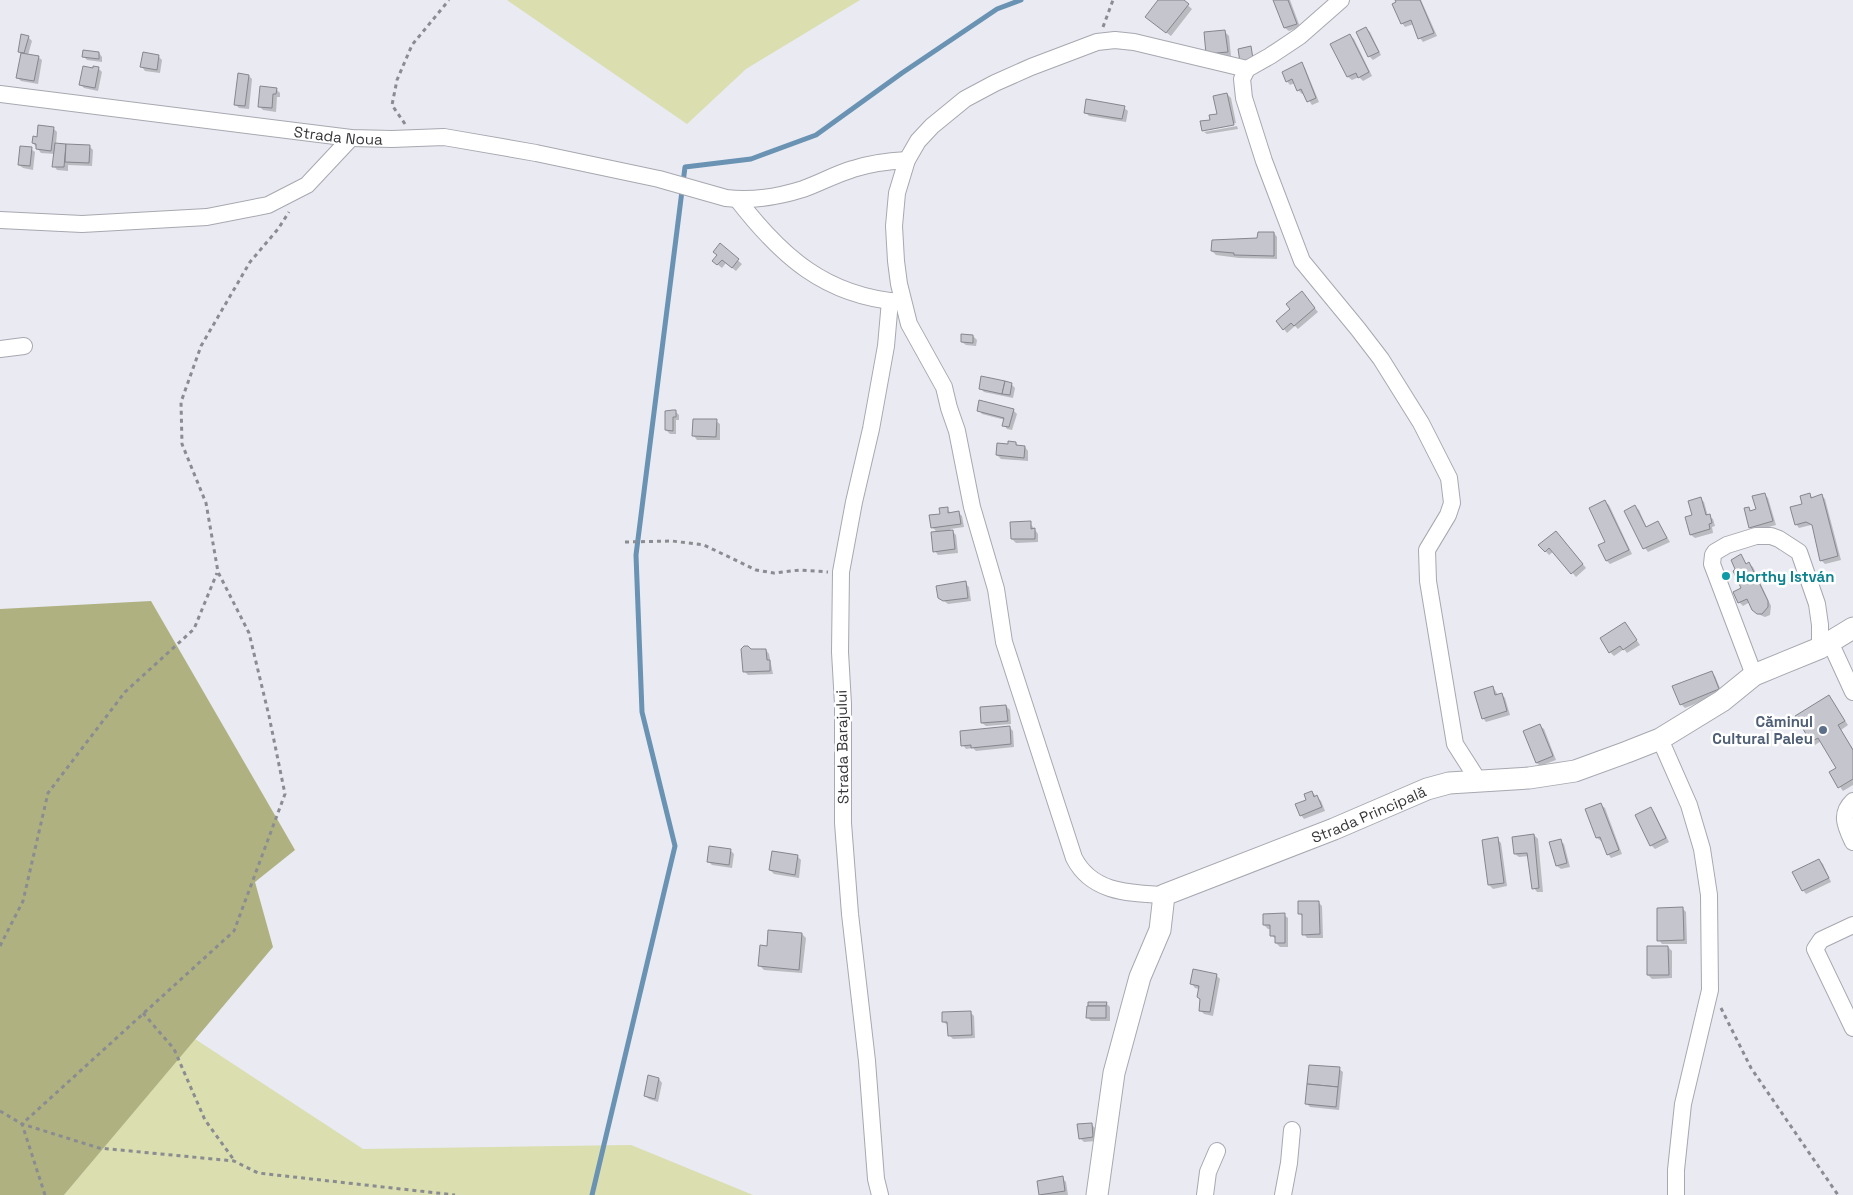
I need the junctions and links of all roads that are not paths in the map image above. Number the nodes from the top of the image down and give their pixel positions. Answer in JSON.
{"nodes":[{"id":1,"x":1340,"y":0,"type":"edge"},
{"id":2,"x":1247,"y":69,"type":"junction"},
{"id":3,"x":0,"y":94,"type":"edge"},
{"id":4,"x":351,"y":138,"type":"junction"},
{"id":5,"x":907,"y":160,"type":"junction"},
{"id":6,"x":732,"y":199,"type":"junction"},
{"id":7,"x":0,"y":220,"type":"edge"},
{"id":8,"x":897,"y":302,"type":"junction"},
{"id":9,"x":24,"y":346,"type":"dead end"},
{"id":10,"x":0,"y":349,"type":"edge"},
{"id":11,"x":1853,"y":628,"type":"edge"},
{"id":12,"x":1825,"y":645,"type":"junction"},
{"id":13,"x":1754,"y":675,"type":"junction"},
{"id":14,"x":1853,"y":692,"type":"edge"},
{"id":15,"x":1660,"y":739,"type":"junction"},
{"id":16,"x":1478,"y":780,"type":"junction"},
{"id":17,"x":1853,"y":801,"type":"edge"},
{"id":18,"x":1853,"y":842,"type":"edge"},
{"id":19,"x":1164,"y":895,"type":"junction"},
{"id":20,"x":1853,"y":926,"type":"edge"},
{"id":21,"x":1853,"y":1028,"type":"edge"},
{"id":22,"x":1292,"y":1130,"type":"dead end"},
{"id":23,"x":1217,"y":1151,"type":"dead end"},
{"id":24,"x":880,"y":1195,"type":"edge"},
{"id":25,"x":1097,"y":1195,"type":"edge"},
{"id":26,"x":1205,"y":1195,"type":"edge"},
{"id":27,"x":1283,"y":1195,"type":"edge"},
{"id":28,"x":1676,"y":1195,"type":"edge"}],
"edges":[{"from":1,"to":2,"type":"street"},
{"from":2,"to":5,"type":"street"},
{"from":2,"to":16,"type":"street"},
{"from":3,"to":4,"type":"street","name":"Strada Noua"},
{"from":4,"to":6,"type":"street","name":"Strada Noua"},
{"from":4,"to":7,"type":"street"},
{"from":5,"to":6,"type":"street","name":"Strada Noua"},
{"from":5,"to":8,"type":"street"},
{"from":6,"to":8,"type":"street"},
{"from":8,"to":19,"type":"street"},
{"from":8,"to":24,"type":"street","name":"Strada Barajului"},
{"from":9,"to":10,"type":"street"},
{"from":11,"to":12,"type":"main road","name":"Strada Principală"},
{"from":12,"to":13,"type":"main road","name":"Strada Principală"},
{"from":12,"to":13,"type":"street"},
{"from":12,"to":14,"type":"street"},
{"from":13,"to":15,"type":"main road","name":"Strada Principală"},
{"from":15,"to":16,"type":"main road","name":"Strada Principală"},
{"from":15,"to":28,"type":"street"},
{"from":16,"to":19,"type":"main road","name":"Strada Principală"},
{"from":17,"to":18,"type":"street"},
{"from":19,"to":25,"type":"main road"},
{"from":20,"to":21,"type":"street"},
{"from":22,"to":27,"type":"street"},
{"from":23,"to":26,"type":"street"}]}
